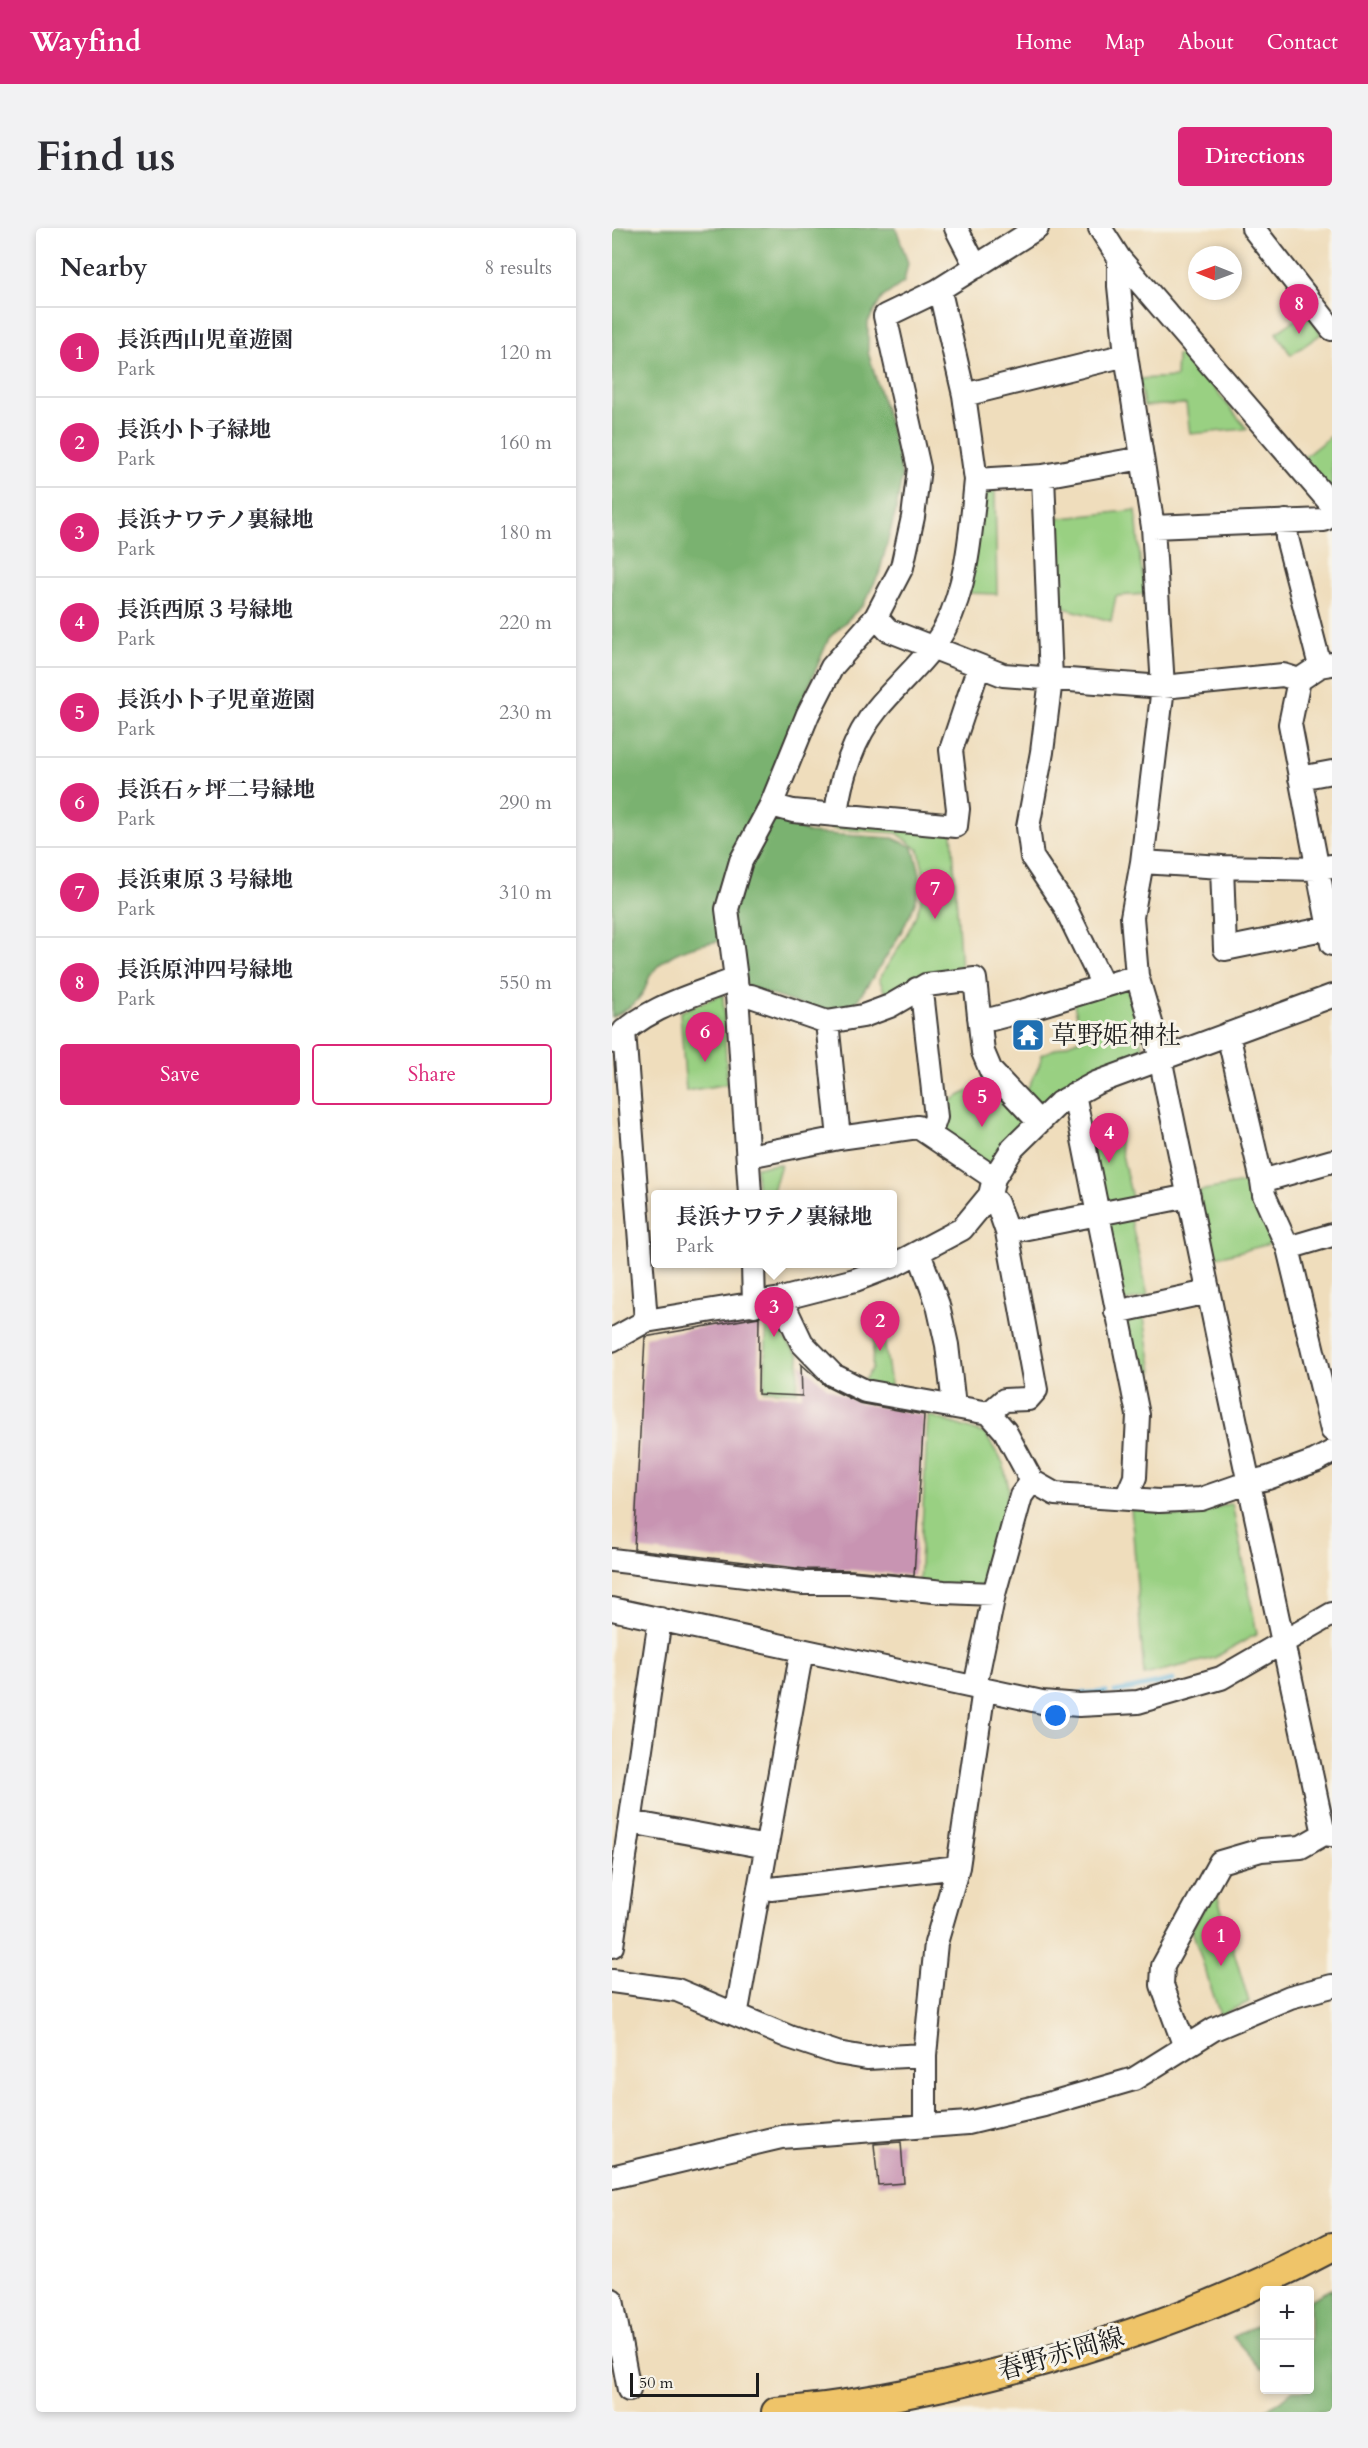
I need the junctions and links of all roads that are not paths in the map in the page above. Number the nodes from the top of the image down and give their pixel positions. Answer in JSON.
{"nodes":[{"id":1,"x":956,"y":228,"type":"edge"},
{"id":2,"x":1037,"y":228,"type":"edge"},
{"id":3,"x":1100,"y":228,"type":"edge"},
{"id":4,"x":1253,"y":228,"type":"edge"},
{"id":5,"x":1119,"y":258,"type":"junction"},
{"id":6,"x":976,"y":267,"type":"junction"},
{"id":7,"x":937,"y":291,"type":"junction"},
{"id":8,"x":1332,"y":329,"type":"edge"},
{"id":9,"x":1126,"y":355,"type":"junction"},
{"id":10,"x":964,"y":395,"type":"junction"},
{"id":11,"x":1142,"y":458,"type":"junction"},
{"id":12,"x":1043,"y":476,"type":"junction"},
{"id":13,"x":976,"y":480,"type":"junction"},
{"id":14,"x":1332,"y":505,"type":"edge"},
{"id":15,"x":1332,"y":514,"type":"edge"},
{"id":16,"x":1286,"y":521,"type":"junction"},
{"id":17,"x":1153,"y":527,"type":"junction"},
{"id":18,"x":876,"y":617,"type":"junction"},
{"id":19,"x":931,"y":648,"type":"junction"},
{"id":20,"x":1326,"y":665,"type":"edge"},
{"id":21,"x":980,"y":666,"type":"junction"},
{"id":22,"x":1051,"y":679,"type":"junction"},
{"id":23,"x":1299,"y":680,"type":"junction"},
{"id":24,"x":1163,"y":687,"type":"junction"},
{"id":25,"x":1332,"y":772,"type":"edge"},
{"id":26,"x":1300,"y":778,"type":"junction"},
{"id":27,"x":771,"y":804,"type":"junction"},
{"id":28,"x":836,"y":814,"type":"junction"},
{"id":29,"x":1142,"y":862,"type":"junction"},
{"id":30,"x":1222,"y":867,"type":"junction"},
{"id":31,"x":1324,"y":867,"type":"edge"},
{"id":32,"x":1330,"y":936,"type":"edge"},
{"id":33,"x":1137,"y":976,"type":"junction"},
{"id":34,"x":1102,"y":985,"type":"junction"},
{"id":35,"x":737,"y":987,"type":"junction"},
{"id":36,"x":917,"y":989,"type":"junction"},
{"id":37,"x":1332,"y":996,"type":"edge"},
{"id":38,"x":979,"y":1018,"type":"junction"},
{"id":39,"x":827,"y":1022,"type":"junction"},
{"id":40,"x":1228,"y":1034,"type":"junction"},
{"id":41,"x":618,"y":1038,"type":"edge"},
{"id":42,"x":1160,"y":1060,"type":"junction"},
{"id":43,"x":1074,"y":1094,"type":"junction"},
{"id":44,"x":1038,"y":1121,"type":"junction"},
{"id":45,"x":930,"y":1135,"type":"junction"},
{"id":46,"x":839,"y":1138,"type":"junction"},
{"id":47,"x":749,"y":1156,"type":"junction"},
{"id":48,"x":1332,"y":1161,"type":"edge"},
{"id":49,"x":1262,"y":1181,"type":"junction"},
{"id":50,"x":992,"y":1186,"type":"junction"},
{"id":51,"x":750,"y":1190,"type":"edge"},
{"id":52,"x":1189,"y":1196,"type":"junction"},
{"id":53,"x":1098,"y":1215,"type":"junction"},
{"id":54,"x":1007,"y":1232,"type":"junction"},
{"id":55,"x":1332,"y":1235,"type":"edge"},
{"id":56,"x":1288,"y":1248,"type":"junction"},
{"id":57,"x":919,"y":1253,"type":"junction"},
{"id":58,"x":897,"y":1262,"type":"edge"},
{"id":59,"x":753,"y":1268,"type":"edge"},
{"id":60,"x":883,"y":1268,"type":"edge"},
{"id":61,"x":1208,"y":1292,"type":"junction"},
{"id":62,"x":780,"y":1299,"type":"junction"},
{"id":63,"x":754,"y":1305,"type":"junction"},
{"id":64,"x":1116,"y":1312,"type":"junction"},
{"id":65,"x":646,"y":1321,"type":"junction"},
{"id":66,"x":612,"y":1340,"type":"edge"},
{"id":67,"x":954,"y":1406,"type":"junction"},
{"id":68,"x":989,"y":1413,"type":"junction"},
{"id":69,"x":1332,"y":1430,"type":"edge"},
{"id":70,"x":1332,"y":1452,"type":"edge"},
{"id":71,"x":1032,"y":1481,"type":"junction"},
{"id":72,"x":1250,"y":1482,"type":"junction"},
{"id":73,"x":1126,"y":1498,"type":"junction"},
{"id":74,"x":612,"y":1560,"type":"edge"},
{"id":75,"x":994,"y":1594,"type":"junction"},
{"id":76,"x":612,"y":1609,"type":"edge"},
{"id":77,"x":1332,"y":1614,"type":"edge"},
{"id":78,"x":660,"y":1619,"type":"junction"},
{"id":79,"x":1282,"y":1635,"type":"junction"},
{"id":80,"x":802,"y":1650,"type":"junction"},
{"id":81,"x":980,"y":1688,"type":"junction"},
{"id":82,"x":630,"y":1822,"type":"junction"},
{"id":83,"x":1328,"y":1835,"type":"edge"},
{"id":84,"x":767,"y":1847,"type":"junction"},
{"id":85,"x":958,"y":1867,"type":"junction"},
{"id":86,"x":760,"y":1886,"type":"junction"},
{"id":87,"x":612,"y":1946,"type":"edge"},
{"id":88,"x":612,"y":1981,"type":"edge"},
{"id":89,"x":1332,"y":1986,"type":"edge"},
{"id":90,"x":734,"y":2014,"type":"junction"},
{"id":91,"x":1185,"y":2047,"type":"junction"},
{"id":92,"x":925,"y":2055,"type":"junction"},
{"id":93,"x":926,"y":2126,"type":"junction"},
{"id":94,"x":612,"y":2177,"type":"edge"},
{"id":95,"x":1332,"y":2247,"type":"edge"},
{"id":96,"x":612,"y":2300,"type":"edge"},
{"id":97,"x":628,"y":2390,"type":"dead end"},
{"id":98,"x":776,"y":2412,"type":"edge"}],
"edges":[{"from":1,"to":6,"type":"street"},
{"from":2,"to":6,"type":"street"},
{"from":3,"to":5,"type":"street"},
{"from":4,"to":8,"type":"street"},
{"from":5,"to":9,"type":"street"},
{"from":5,"to":14,"type":"street"},
{"from":6,"to":7,"type":"street"},
{"from":7,"to":10,"type":"street"},
{"from":7,"to":18,"type":"street"},
{"from":9,"to":10,"type":"street"},
{"from":9,"to":11,"type":"street"},
{"from":10,"to":13,"type":"street"},
{"from":11,"to":12,"type":"street"},
{"from":11,"to":17,"type":"street"},
{"from":12,"to":13,"type":"street"},
{"from":12,"to":22,"type":"street"},
{"from":13,"to":19,"type":"street"},
{"from":15,"to":16,"type":"street"},
{"from":16,"to":17,"type":"street"},
{"from":16,"to":20,"type":"street"},
{"from":17,"to":24,"type":"street"},
{"from":18,"to":19,"type":"street"},
{"from":18,"to":27,"type":"street"},
{"from":19,"to":21,"type":"street"},
{"from":19,"to":28,"type":"street"},
{"from":20,"to":23,"type":"street"},
{"from":21,"to":22,"type":"street"},
{"from":21,"to":28,"type":"street"},
{"from":22,"to":24,"type":"street"},
{"from":22,"to":34,"type":"street"},
{"from":23,"to":24,"type":"street"},
{"from":23,"to":26,"type":"street"},
{"from":24,"to":29,"type":"street"},
{"from":25,"to":26,"type":"street"},
{"from":26,"to":31,"type":"street"},
{"from":27,"to":28,"type":"street"},
{"from":27,"to":35,"type":"street"},
{"from":29,"to":30,"type":"street"},
{"from":29,"to":33,"type":"street"},
{"from":30,"to":31,"type":"street"},
{"from":30,"to":32,"type":"street"},
{"from":31,"to":32,"type":"street"},
{"from":33,"to":34,"type":"street"},
{"from":33,"to":42,"type":"street"},
{"from":34,"to":38,"type":"street"},
{"from":35,"to":39,"type":"street"},
{"from":35,"to":41,"type":"street"},
{"from":35,"to":47,"type":"street"},
{"from":36,"to":38,"type":"street"},
{"from":36,"to":39,"type":"street"},
{"from":36,"to":45,"type":"street"},
{"from":37,"to":40,"type":"street"},
{"from":38,"to":44,"type":"street"},
{"from":39,"to":46,"type":"street"},
{"from":40,"to":42,"type":"street"},
{"from":40,"to":49,"type":"street"},
{"from":41,"to":65,"type":"street"},
{"from":42,"to":43,"type":"street"},
{"from":42,"to":52,"type":"street"},
{"from":43,"to":44,"type":"street"},
{"from":43,"to":53,"type":"street"},
{"from":44,"to":50,"type":"street"},
{"from":45,"to":46,"type":"street"},
{"from":45,"to":50,"type":"street"},
{"from":46,"to":47,"type":"street"},
{"from":47,"to":51,"type":"street"},
{"from":48,"to":49,"type":"street"},
{"from":49,"to":56,"type":"street"},
{"from":50,"to":54,"type":"street"},
{"from":50,"to":57,"type":"street"},
{"from":52,"to":53,"type":"street"},
{"from":52,"to":61,"type":"street"},
{"from":53,"to":54,"type":"street"},
{"from":53,"to":64,"type":"street"},
{"from":54,"to":68,"type":"street"},
{"from":55,"to":56,"type":"street"},
{"from":56,"to":69,"type":"street"},
{"from":57,"to":58,"type":"street"},
{"from":57,"to":67,"type":"street"},
{"from":59,"to":63,"type":"street"},
{"from":60,"to":62,"type":"street"},
{"from":61,"to":64,"type":"street"},
{"from":61,"to":72,"type":"street"},
{"from":62,"to":63,"type":"street"},
{"from":62,"to":67,"type":"street"},
{"from":63,"to":65,"type":"street"},
{"from":64,"to":73,"type":"street"},
{"from":65,"to":66,"type":"street"},
{"from":67,"to":68,"type":"street"},
{"from":68,"to":71,"type":"street"},
{"from":70,"to":72,"type":"street"},
{"from":71,"to":73,"type":"street"},
{"from":71,"to":75,"type":"street"},
{"from":72,"to":73,"type":"street"},
{"from":72,"to":79,"type":"street"},
{"from":74,"to":75,"type":"street"},
{"from":75,"to":81,"type":"street"},
{"from":76,"to":78,"type":"street"},
{"from":77,"to":79,"type":"street"},
{"from":78,"to":80,"type":"street"},
{"from":78,"to":82,"type":"street"},
{"from":79,"to":81,"type":"street"},
{"from":79,"to":83,"type":"street"},
{"from":80,"to":81,"type":"street"},
{"from":80,"to":84,"type":"street"},
{"from":81,"to":85,"type":"street"},
{"from":82,"to":84,"type":"street"},
{"from":82,"to":87,"type":"street"},
{"from":83,"to":91,"type":"street"},
{"from":84,"to":86,"type":"street"},
{"from":85,"to":86,"type":"street"},
{"from":85,"to":92,"type":"street"},
{"from":86,"to":90,"type":"street"},
{"from":88,"to":90,"type":"street"},
{"from":89,"to":91,"type":"street"},
{"from":90,"to":92,"type":"street"},
{"from":91,"to":93,"type":"street"},
{"from":92,"to":93,"type":"street"},
{"from":93,"to":94,"type":"street"},
{"from":95,"to":98,"type":"main road","name":"春野赤岡線"},
{"from":96,"to":97,"type":"street"}]}
